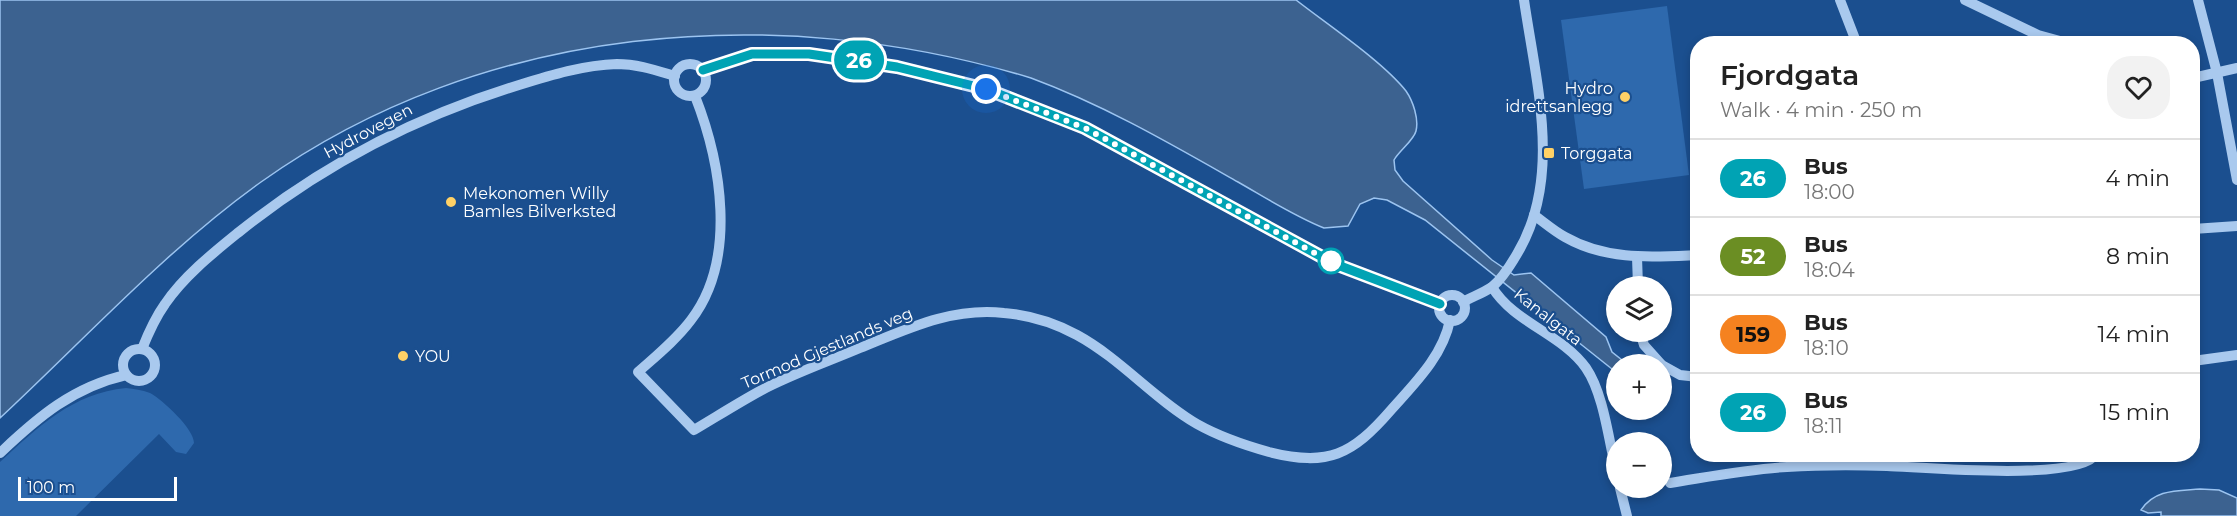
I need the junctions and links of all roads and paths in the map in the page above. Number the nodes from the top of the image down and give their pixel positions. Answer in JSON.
{"nodes":[{"id":1,"x":1524,"y":0,"type":"edge"},
{"id":2,"x":1840,"y":0,"type":"edge"},
{"id":3,"x":1965,"y":0,"type":"edge"},
{"id":4,"x":2198,"y":0,"type":"edge"},
{"id":5,"x":1854,"y":36,"type":"edge"},
{"id":6,"x":2042,"y":36,"type":"edge"},
{"id":7,"x":2237,"y":68,"type":"edge"},
{"id":8,"x":703,"y":70,"type":"junction"},
{"id":9,"x":2217,"y":73,"type":"junction"},
{"id":10,"x":675,"y":76,"type":"junction"},
{"id":11,"x":2200,"y":77,"type":"edge"},
{"id":12,"x":694,"y":96,"type":"junction"},
{"id":13,"x":2237,"y":180,"type":"edge"},
{"id":14,"x":1534,"y":215,"type":"junction"},
{"id":15,"x":2237,"y":226,"type":"edge"},
{"id":16,"x":2200,"y":229,"type":"edge"},
{"id":17,"x":1690,"y":255,"type":"edge"},
{"id":18,"x":1637,"y":257,"type":"junction"},
{"id":19,"x":1638,"y":276,"type":"edge"},
{"id":20,"x":1495,"y":283,"type":"junction"},
{"id":21,"x":1463,"y":302,"type":"junction"},
{"id":22,"x":1440,"y":304,"type":"junction"},
{"id":23,"x":1450,"y":320,"type":"junction"},
{"id":24,"x":1643,"y":342,"type":"edge"},
{"id":25,"x":142,"y":349,"type":"junction"},
{"id":26,"x":1652,"y":354,"type":"edge"},
{"id":27,"x":2237,"y":355,"type":"edge"},
{"id":28,"x":2200,"y":360,"type":"edge"},
{"id":29,"x":1672,"y":371,"type":"edge"},
{"id":30,"x":126,"y":375,"type":"junction"},
{"id":31,"x":1690,"y":376,"type":"edge"},
{"id":32,"x":1606,"y":432,"type":"edge"},
{"id":33,"x":0,"y":453,"type":"edge"},
{"id":34,"x":1790,"y":462,"type":"edge"},
{"id":35,"x":2088,"y":462,"type":"edge"},
{"id":36,"x":1788,"y":467,"type":"junction"},
{"id":37,"x":1672,"y":483,"type":"edge"},
{"id":38,"x":1623,"y":498,"type":"edge"},
{"id":39,"x":1627,"y":516,"type":"edge"}],
"edges":[{"from":1,"to":14,"type":"street"},
{"from":2,"to":5,"type":"street"},
{"from":3,"to":6,"type":"street"},
{"from":4,"to":9,"type":"street"},
{"from":7,"to":9,"type":"street"},
{"from":8,"to":10,"type":"street"},
{"from":8,"to":12,"type":"street"},
{"from":8,"to":22,"type":"street"},
{"from":9,"to":11,"type":"street"},
{"from":9,"to":13,"type":"street"},
{"from":10,"to":12,"type":"street"},
{"from":10,"to":25,"type":"street","name":"Hydrovegen"},
{"from":12,"to":23,"type":"street","name":"Tormod Gjestlands veg"},
{"from":14,"to":18,"type":"street"},
{"from":14,"to":20,"type":"street"},
{"from":15,"to":16,"type":"street"},
{"from":17,"to":18,"type":"street"},
{"from":18,"to":19,"type":"street"},
{"from":20,"to":21,"type":"street"},
{"from":20,"to":32,"type":"street","name":"Kanalgata"},
{"from":21,"to":22,"type":"street"},
{"from":21,"to":23,"type":"street"},
{"from":22,"to":23,"type":"street"},
{"from":24,"to":26,"type":"street"},
{"from":25,"to":30,"type":"street"},
{"from":25,"to":30,"type":"street"},
{"from":27,"to":28,"type":"street"},
{"from":29,"to":31,"type":"street"},
{"from":30,"to":33,"type":"street"},
{"from":34,"to":36,"type":"street"},
{"from":35,"to":36,"type":"street"},
{"from":36,"to":37,"type":"street"},
{"from":38,"to":39,"type":"street"}]}
